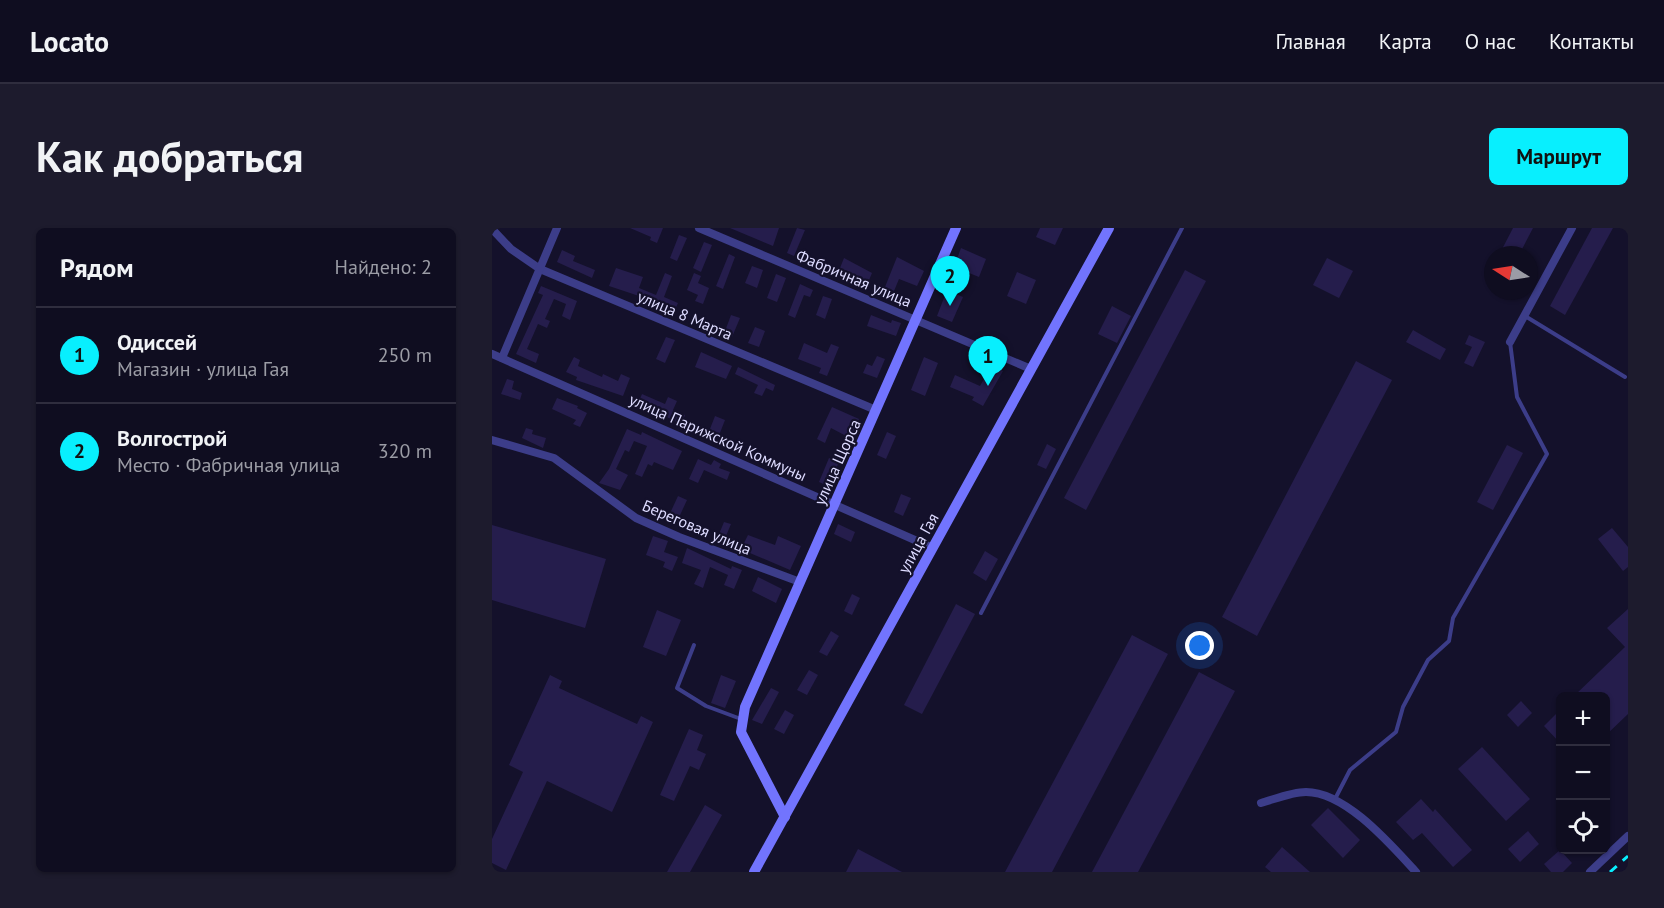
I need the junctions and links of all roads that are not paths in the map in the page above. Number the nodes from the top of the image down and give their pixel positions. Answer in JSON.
{"nodes":[{"id":1,"x":557,"y":228,"type":"edge"},
{"id":2,"x":699,"y":228,"type":"edge"},
{"id":3,"x":955,"y":228,"type":"edge"},
{"id":4,"x":1109,"y":228,"type":"edge"},
{"id":5,"x":1182,"y":228,"type":"edge"},
{"id":6,"x":1572,"y":228,"type":"edge"},
{"id":7,"x":492,"y":229,"type":"edge"},
{"id":8,"x":540,"y":269,"type":"junction"},
{"id":9,"x":1524,"y":315,"type":"junction"},
{"id":10,"x":917,"y":319,"type":"junction"},
{"id":11,"x":1510,"y":342,"type":"joint"},
{"id":12,"x":492,"y":354,"type":"edge"},
{"id":13,"x":502,"y":357,"type":"junction"},
{"id":14,"x":1031,"y":369,"type":"junction"},
{"id":15,"x":1625,"y":377,"type":"dead end"},
{"id":16,"x":876,"y":410,"type":"junction"},
{"id":17,"x":492,"y":440,"type":"edge"},
{"id":18,"x":836,"y":503,"type":"junction"},
{"id":19,"x":933,"y":548,"type":"junction"},
{"id":20,"x":800,"y":582,"type":"junction"},
{"id":21,"x":981,"y":613,"type":"dead end"},
{"id":22,"x":694,"y":645,"type":"dead end"},
{"id":23,"x":743,"y":719,"type":"junction"},
{"id":24,"x":1335,"y":799,"type":"junction"},
{"id":25,"x":1261,"y":803,"type":"dead end"},
{"id":26,"x":784,"y":817,"type":"junction"},
{"id":27,"x":1628,"y":836,"type":"edge"},
{"id":28,"x":754,"y":872,"type":"edge"},
{"id":29,"x":1416,"y":872,"type":"edge"},
{"id":30,"x":1590,"y":872,"type":"edge"}],
"edges":[{"from":1,"to":8,"type":"street"},
{"from":2,"to":10,"type":"street","name":"Фабричная улица"},
{"from":3,"to":10,"type":"main road","name":"улица Щорса"},
{"from":4,"to":14,"type":"main road","name":"улица Гая"},
{"from":5,"to":21,"type":"lane"},
{"from":6,"to":9,"type":"street"},
{"from":7,"to":8,"type":"street","name":"улица 8 Марта"},
{"from":8,"to":13,"type":"street"},
{"from":8,"to":16,"type":"street","name":"улица 8 Марта"},
{"from":9,"to":11,"type":"street"},
{"from":9,"to":15,"type":"lane"},
{"from":10,"to":14,"type":"street","name":"Фабричная улица"},
{"from":10,"to":16,"type":"main road","name":"улица Щорса"},
{"from":11,"to":24,"type":"lane"},
{"from":12,"to":13,"type":"street","name":"улица Парижской Коммуны"},
{"from":13,"to":18,"type":"street","name":"улица Парижской Коммуны"},
{"from":14,"to":19,"type":"main road","name":"улица Гая"},
{"from":16,"to":18,"type":"main road","name":"улица Щорса"},
{"from":17,"to":20,"type":"street","name":"Береговая улица"},
{"from":18,"to":19,"type":"street","name":"улица Парижской Коммуны"},
{"from":18,"to":20,"type":"main road","name":"улица Щорса"},
{"from":19,"to":26,"type":"main road","name":"улица Гая"},
{"from":20,"to":23,"type":"main road","name":"улица Щорса"},
{"from":22,"to":23,"type":"lane"},
{"from":23,"to":26,"type":"main road"},
{"from":24,"to":25,"type":"street"},
{"from":24,"to":29,"type":"street"},
{"from":26,"to":28,"type":"main road","name":"улица Гая"},
{"from":27,"to":30,"type":"street"}]}
